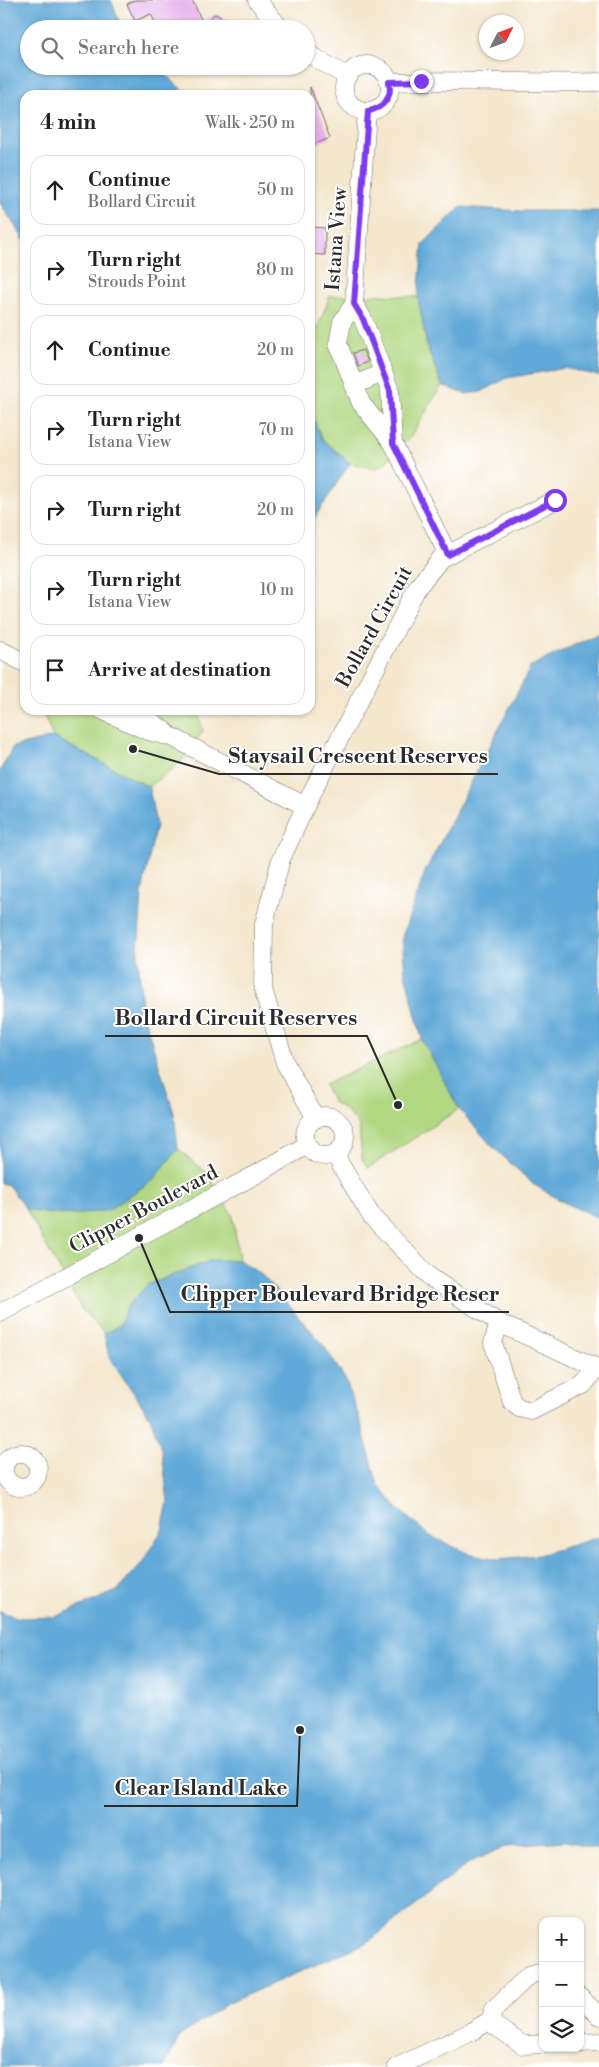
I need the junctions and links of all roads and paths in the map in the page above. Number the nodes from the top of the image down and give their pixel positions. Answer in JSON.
{"nodes":[{"id":1,"x":257,"y":0,"type":"edge"},
{"id":2,"x":274,"y":20,"type":"edge"},
{"id":3,"x":315,"y":58,"type":"edge"},
{"id":4,"x":347,"y":76,"type":"junction"},
{"id":5,"x":389,"y":82,"type":"junction"},
{"id":6,"x":599,"y":82,"type":"edge"},
{"id":7,"x":368,"y":111,"type":"junction"},
{"id":8,"x":354,"y":304,"type":"junction"},
{"id":9,"x":383,"y":373,"type":"junction"},
{"id":10,"x":354,"y":385,"type":"junction"},
{"id":11,"x":393,"y":443,"type":"junction"},
{"id":12,"x":555,"y":500,"type":"dead end"},
{"id":13,"x":448,"y":555,"type":"junction"},
{"id":14,"x":0,"y":650,"type":"edge"},
{"id":15,"x":20,"y":660,"type":"edge"},
{"id":16,"x":113,"y":715,"type":"edge"},
{"id":17,"x":143,"y":715,"type":"edge"},
{"id":18,"x":172,"y":737,"type":"junction"},
{"id":19,"x":305,"y":806,"type":"junction"},
{"id":20,"x":316,"y":1119,"type":"junction"},
{"id":21,"x":307,"y":1145,"type":"junction"},
{"id":22,"x":336,"y":1153,"type":"junction"},
{"id":23,"x":0,"y":1312,"type":"edge"},
{"id":24,"x":499,"y":1323,"type":"junction"},
{"id":25,"x":598,"y":1369,"type":"edge"},
{"id":26,"x":539,"y":1972,"type":"edge"},
{"id":27,"x":584,"y":2001,"type":"edge"},
{"id":28,"x":599,"y":2016,"type":"edge"},
{"id":29,"x":491,"y":2020,"type":"junction"},
{"id":30,"x":599,"y":2042,"type":"edge"},
{"id":31,"x":584,"y":2043,"type":"edge"},
{"id":32,"x":539,"y":2044,"type":"edge"},
{"id":33,"x":397,"y":2067,"type":"edge"}],
"edges":[{"from":1,"to":2,"type":"street"},
{"from":3,"to":4,"type":"street"},
{"from":4,"to":5,"type":"street"},
{"from":4,"to":7,"type":"street"},
{"from":5,"to":6,"type":"street"},
{"from":5,"to":7,"type":"street"},
{"from":7,"to":8,"type":"street","name":"Istana View"},
{"from":8,"to":9,"type":"street"},
{"from":8,"to":10,"type":"street","name":"Istana View"},
{"from":9,"to":10,"type":"street"},
{"from":9,"to":11,"type":"street"},
{"from":10,"to":11,"type":"street","name":"Istana View"},
{"from":11,"to":13,"type":"street"},
{"from":12,"to":13,"type":"street","name":"Bollard Circuit"},
{"from":13,"to":19,"type":"street","name":"Bollard Circuit"},
{"from":14,"to":15,"type":"street"},
{"from":16,"to":18,"type":"street"},
{"from":17,"to":18,"type":"street"},
{"from":18,"to":19,"type":"street"},
{"from":19,"to":20,"type":"street","name":"Bollard Circuit"},
{"from":20,"to":21,"type":"street"},
{"from":20,"to":22,"type":"street"},
{"from":21,"to":22,"type":"street"},
{"from":21,"to":23,"type":"street","name":"Clipper Boulevard"},
{"from":22,"to":24,"type":"street"},
{"from":24,"to":25,"type":"street"},
{"from":24,"to":25,"type":"street"},
{"from":26,"to":29,"type":"street"},
{"from":27,"to":28,"type":"street"},
{"from":29,"to":32,"type":"street"},
{"from":29,"to":33,"type":"street"},
{"from":30,"to":31,"type":"street"}]}
